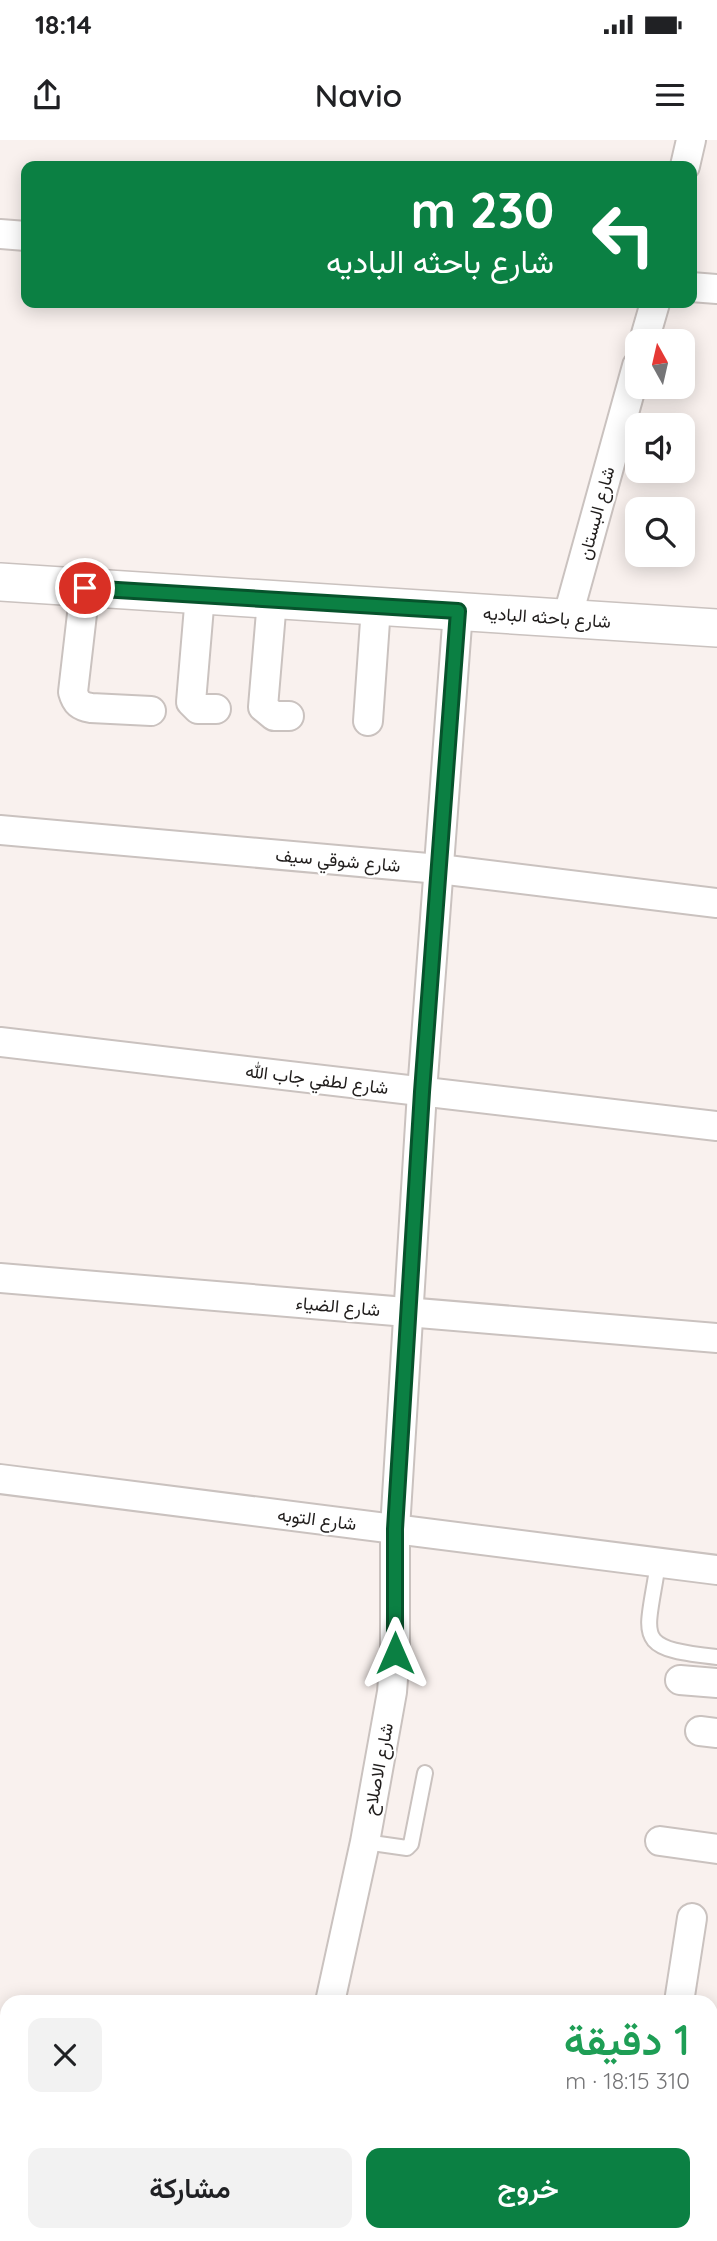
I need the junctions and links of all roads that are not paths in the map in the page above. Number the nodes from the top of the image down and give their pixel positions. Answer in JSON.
{"nodes":[{"id":1,"x":691,"y":140,"type":"edge"},
{"id":2,"x":686,"y":161,"type":"edge"},
{"id":3,"x":0,"y":234,"type":"edge"},
{"id":4,"x":21,"y":236,"type":"edge"},
{"id":5,"x":697,"y":287,"type":"edge"},
{"id":6,"x":717,"y":289,"type":"edge"},
{"id":7,"x":653,"y":308,"type":"edge"},
{"id":8,"x":647,"y":329,"type":"edge"},
{"id":9,"x":628,"y":399,"type":"edge"},
{"id":10,"x":0,"y":582,"type":"edge"},
{"id":11,"x":85,"y":588,"type":"junction"},
{"id":12,"x":200,"y":595,"type":"junction"},
{"id":13,"x":272,"y":600,"type":"junction"},
{"id":14,"x":376,"y":607,"type":"junction"},
{"id":15,"x":458,"y":611,"type":"junction"},
{"id":16,"x":567,"y":619,"type":"junction"},
{"id":17,"x":717,"y":628,"type":"edge"},
{"id":18,"x":216,"y":709,"type":"dead end"},
{"id":19,"x":151,"y":711,"type":"dead end"},
{"id":20,"x":289,"y":716,"type":"dead end"},
{"id":21,"x":368,"y":721,"type":"dead end"},
{"id":22,"x":0,"y":830,"type":"edge"},
{"id":23,"x":439,"y":869,"type":"junction"},
{"id":24,"x":717,"y":903,"type":"edge"},
{"id":25,"x":0,"y":1042,"type":"edge"},
{"id":26,"x":422,"y":1092,"type":"junction"},
{"id":27,"x":717,"y":1126,"type":"edge"},
{"id":28,"x":0,"y":1279,"type":"edge"},
{"id":29,"x":408,"y":1312,"type":"junction"},
{"id":30,"x":717,"y":1338,"type":"edge"},
{"id":31,"x":0,"y":1479,"type":"edge"},
{"id":32,"x":395,"y":1529,"type":"junction"},
{"id":33,"x":658,"y":1563,"type":"junction"},
{"id":34,"x":717,"y":1570,"type":"edge"},
{"id":35,"x":717,"y":1657,"type":"edge"},
{"id":36,"x":680,"y":1680,"type":"dead end"},
{"id":37,"x":717,"y":1684,"type":"edge"},
{"id":38,"x":425,"y":1773,"type":"dead end"},
{"id":39,"x":660,"y":1841,"type":"dead end"},
{"id":40,"x":365,"y":1842,"type":"junction"},
{"id":41,"x":717,"y":1849,"type":"edge"},
{"id":42,"x":692,"y":1918,"type":"dead end"},
{"id":43,"x":332,"y":1995,"type":"edge"},
{"id":44,"x":680,"y":1995,"type":"edge"}],
"edges":[{"from":1,"to":2,"type":"street"},
{"from":3,"to":4,"type":"street"},
{"from":5,"to":6,"type":"street"},
{"from":7,"to":8,"type":"street"},
{"from":9,"to":16,"type":"street","name":"شارع البستان"},
{"from":10,"to":11,"type":"street","name":"شارع باحثه الباديه"},
{"from":11,"to":12,"type":"street","name":"شارع باحثه الباديه"},
{"from":11,"to":19,"type":"street"},
{"from":12,"to":13,"type":"street","name":"شارع باحثه الباديه"},
{"from":12,"to":18,"type":"street"},
{"from":13,"to":14,"type":"street","name":"شارع باحثه الباديه"},
{"from":13,"to":20,"type":"street"},
{"from":14,"to":15,"type":"street","name":"شارع باحثه الباديه"},
{"from":14,"to":21,"type":"street"},
{"from":15,"to":16,"type":"street","name":"شارع باحثه الباديه"},
{"from":15,"to":23,"type":"street","name":"شارع الاصلاح"},
{"from":16,"to":17,"type":"street","name":"شارع باحثه الباديه"},
{"from":22,"to":23,"type":"street","name":"شارع شوقي سيف"},
{"from":23,"to":24,"type":"street","name":"شارع شوقي سيف"},
{"from":23,"to":26,"type":"street","name":"شارع الاصلاح"},
{"from":25,"to":26,"type":"street","name":"شارع لطفي جاب الله"},
{"from":26,"to":27,"type":"street","name":"شارع لطفي جاب الله"},
{"from":26,"to":29,"type":"street","name":"شارع الاصلاح"},
{"from":28,"to":29,"type":"street","name":"شارع الضياء"},
{"from":29,"to":30,"type":"street","name":"شارع الضياء"},
{"from":29,"to":32,"type":"street","name":"شارع الاصلاح"},
{"from":31,"to":32,"type":"street","name":"شارع التوبه"},
{"from":32,"to":33,"type":"street","name":"شارع التوبه"},
{"from":32,"to":40,"type":"street","name":"شارع الاصلاح"},
{"from":33,"to":34,"type":"street","name":"شارع التوبه"},
{"from":33,"to":35,"type":"lane"},
{"from":36,"to":37,"type":"street"},
{"from":38,"to":40,"type":"lane"},
{"from":39,"to":41,"type":"street"},
{"from":40,"to":43,"type":"street","name":"شارع الاصلاح"},
{"from":42,"to":44,"type":"street"}]}
